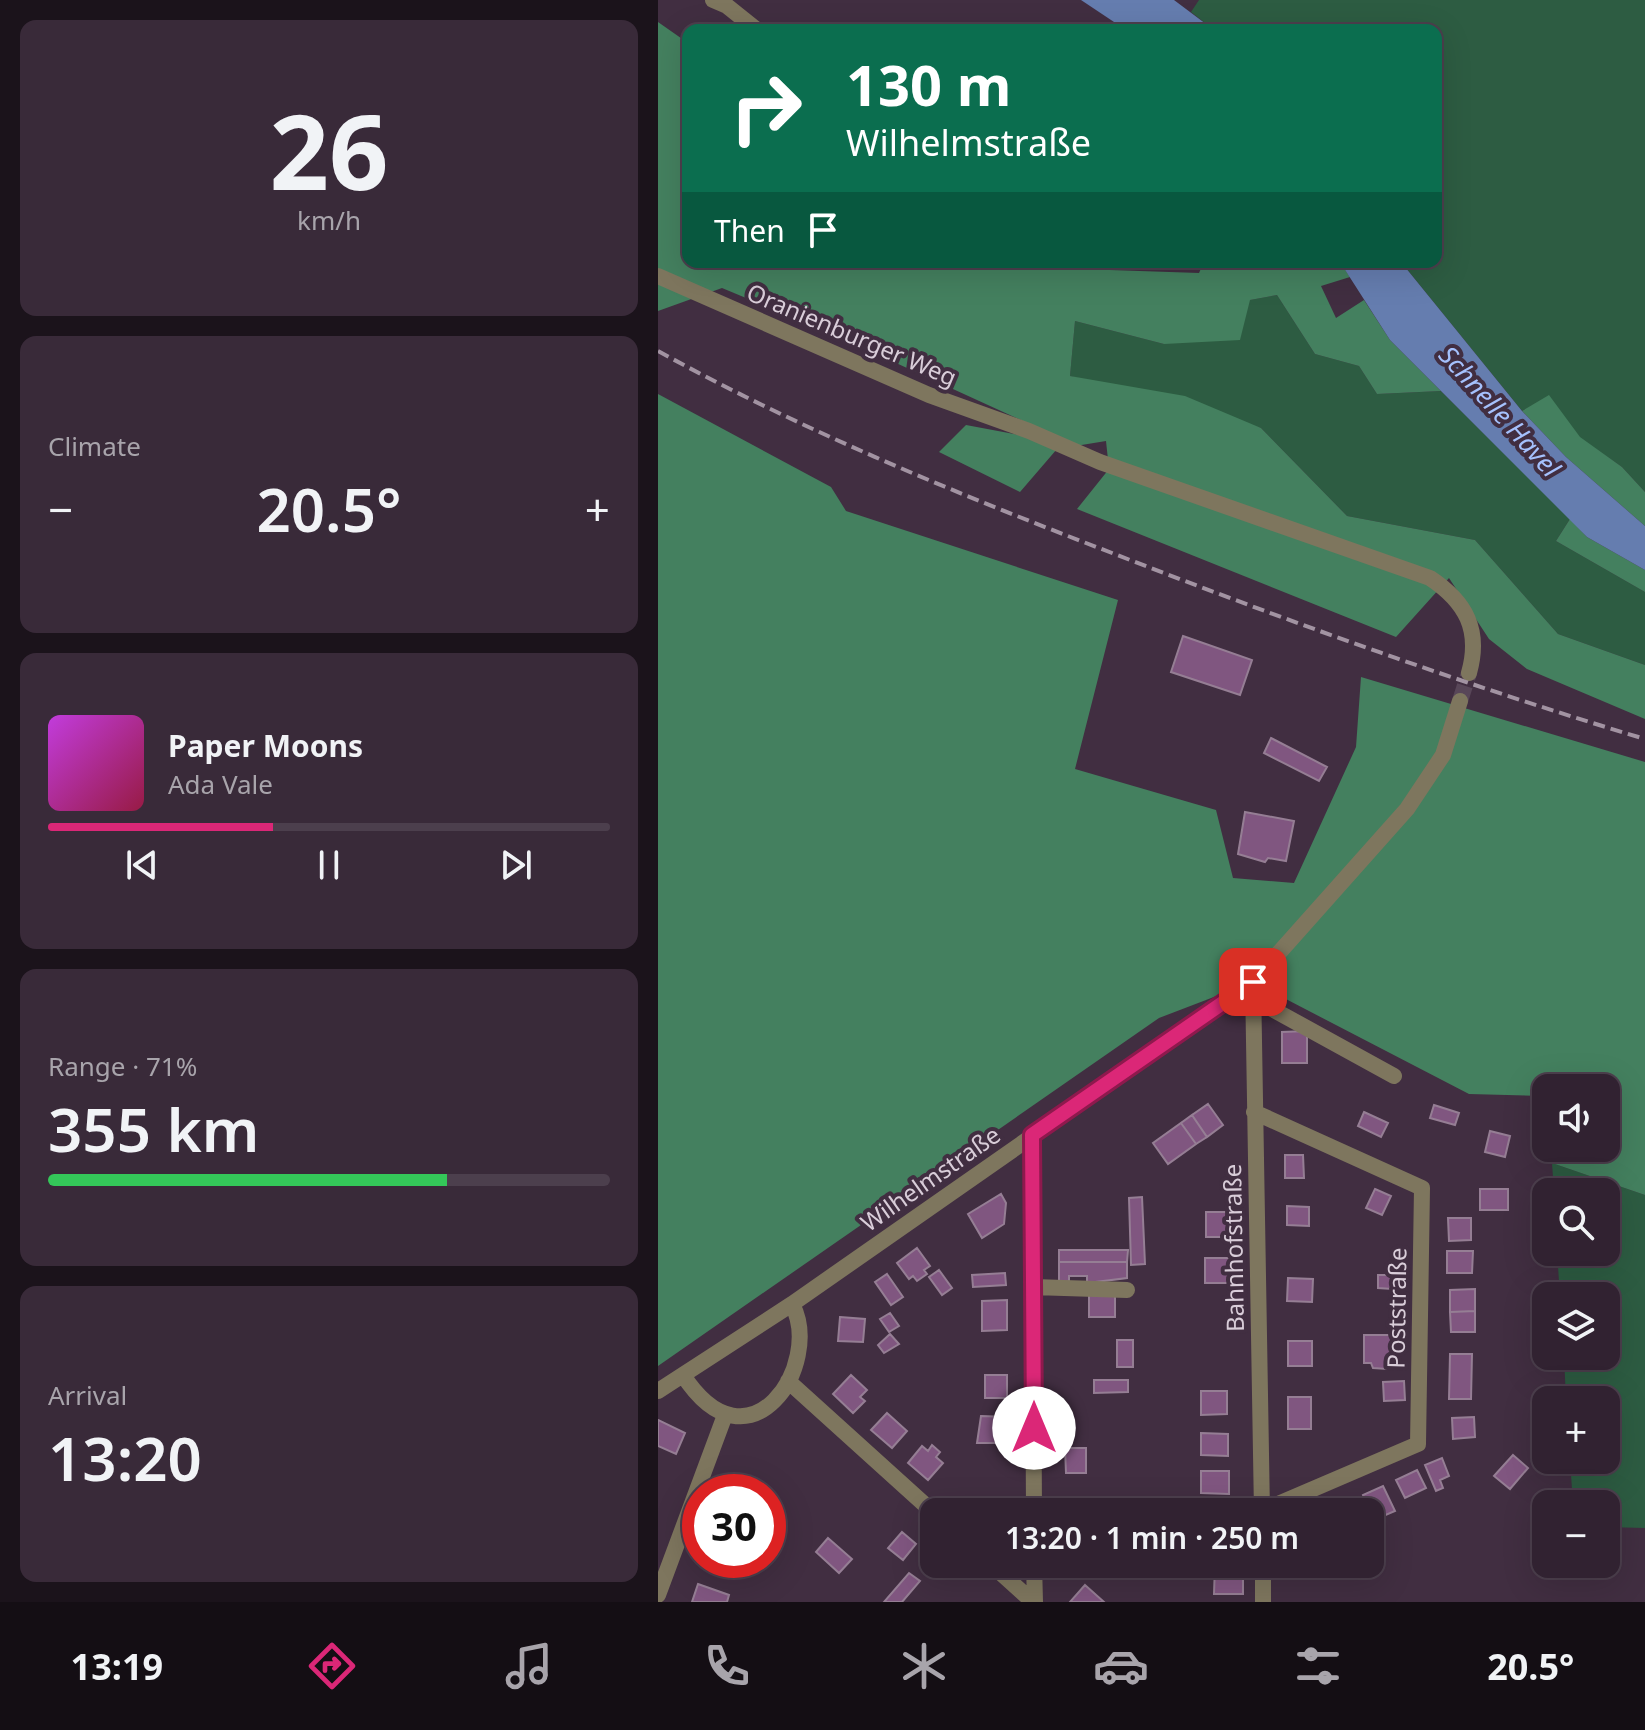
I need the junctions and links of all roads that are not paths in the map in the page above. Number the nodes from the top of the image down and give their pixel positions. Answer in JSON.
{"nodes":[{"id":1,"x":713,"y":0,"type":"edge"},
{"id":2,"x":750,"y":24,"type":"edge"},
{"id":3,"x":658,"y":276,"type":"edge"},
{"id":4,"x":1469,"y":673,"type":"tunnel mouth"},
{"id":5,"x":1460,"y":701,"type":"tunnel mouth"},
{"id":6,"x":1253,"y":990,"type":"junction"},
{"id":7,"x":1394,"y":1076,"type":"dead end"},
{"id":8,"x":1254,"y":1112,"type":"junction"},
{"id":9,"x":1032,"y":1135,"type":"junction"},
{"id":10,"x":1033,"y":1287,"type":"junction"},
{"id":11,"x":1127,"y":1290,"type":"dead end"},
{"id":12,"x":792,"y":1304,"type":"junction"},
{"id":13,"x":683,"y":1375,"type":"junction"},
{"id":14,"x":788,"y":1381,"type":"junction"},
{"id":15,"x":658,"y":1391,"type":"edge"},
{"id":16,"x":725,"y":1415,"type":"junction"},
{"id":17,"x":1034,"y":1498,"type":"edge"},
{"id":18,"x":1262,"y":1498,"type":"edge"},
{"id":19,"x":1294,"y":1498,"type":"edge"},
{"id":20,"x":920,"y":1500,"type":"edge"},
{"id":21,"x":1007,"y":1578,"type":"edge"},
{"id":22,"x":1034,"y":1578,"type":"edge"},
{"id":23,"x":1263,"y":1578,"type":"edge"},
{"id":24,"x":658,"y":1595,"type":"edge"},
{"id":25,"x":1034,"y":1602,"type":"edge"},
{"id":26,"x":1263,"y":1602,"type":"edge"}],
"edges":[{"from":1,"to":2,"type":"street"},
{"from":3,"to":4,"type":"street","name":"Oranienburger Weg"},
{"from":5,"to":6,"type":"street","name":"Wilhelmstraße"},
{"from":6,"to":7,"type":"street"},
{"from":6,"to":8,"type":"street","name":"Bahnhofstraße"},
{"from":6,"to":9,"type":"street","name":"Wilhelmstraße"},
{"from":8,"to":18,"type":"street","name":"Bahnhofstraße"},
{"from":8,"to":19,"type":"street","name":"Poststraße"},
{"from":9,"to":10,"type":"street"},
{"from":9,"to":12,"type":"street","name":"Wilhelmstraße"},
{"from":10,"to":11,"type":"street"},
{"from":10,"to":17,"type":"street"},
{"from":12,"to":13,"type":"street","name":"Wilhelmstraße"},
{"from":12,"to":14,"type":"street"},
{"from":13,"to":15,"type":"street","name":"Wilhelmstraße"},
{"from":13,"to":16,"type":"street"},
{"from":14,"to":16,"type":"street"},
{"from":14,"to":20,"type":"street"},
{"from":16,"to":24,"type":"street"},
{"from":21,"to":25,"type":"street"},
{"from":22,"to":25,"type":"street"},
{"from":23,"to":26,"type":"street"}]}
